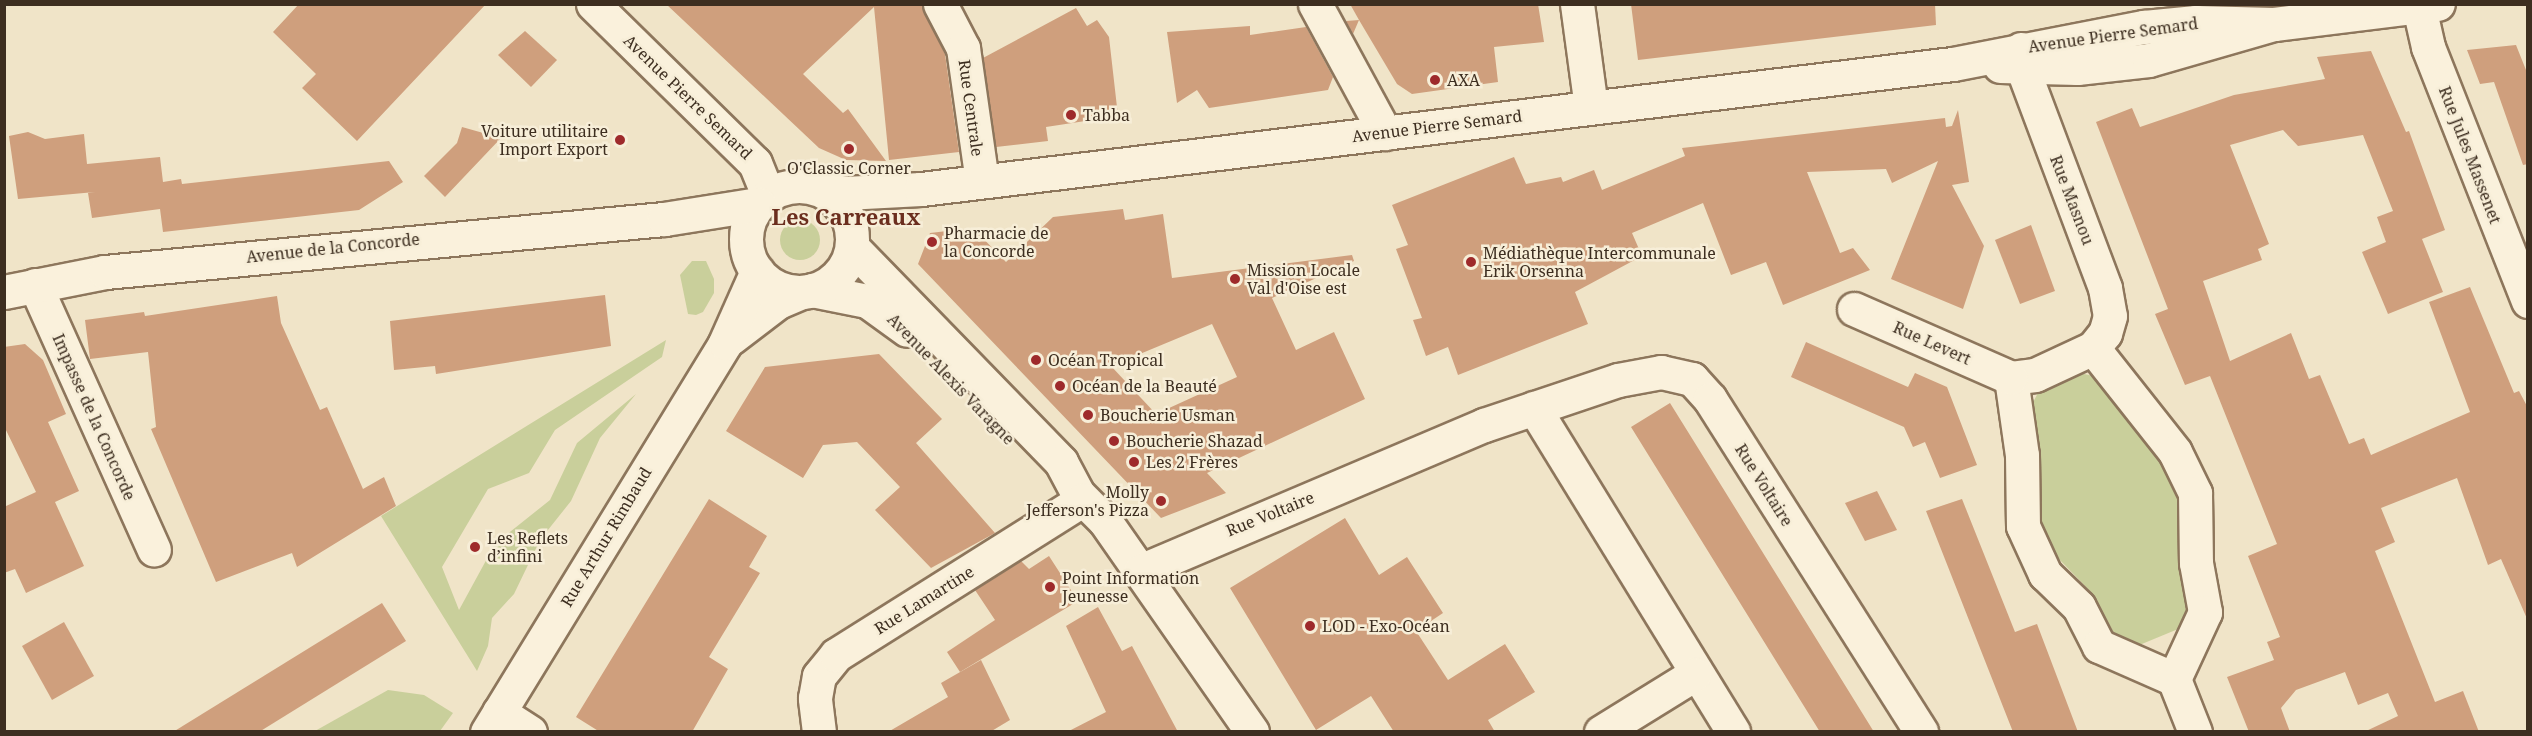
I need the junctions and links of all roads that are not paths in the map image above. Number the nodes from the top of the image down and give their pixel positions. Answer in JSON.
{"nodes":[{"id":1,"x":593,"y":4,"type":"edge"},
{"id":2,"x":940,"y":4,"type":"edge"},
{"id":3,"x":1315,"y":4,"type":"edge"},
{"id":4,"x":1578,"y":4,"type":"edge"},
{"id":5,"x":2429,"y":6,"type":"edge"},
{"id":6,"x":2212,"y":23,"type":"edge"},
{"id":7,"x":2021,"y":58,"type":"junction"},
{"id":8,"x":1591,"y":107,"type":"junction"},
{"id":9,"x":1385,"y":133,"type":"junction"},
{"id":10,"x":982,"y":181,"type":"junction"},
{"id":11,"x":809,"y":186,"type":"junction"},
{"id":12,"x":921,"y":189,"type":"junction"},
{"id":13,"x":762,"y":202,"type":"junction"},
{"id":14,"x":664,"y":219,"type":"junction"},
{"id":15,"x":852,"y":244,"type":"junction"},
{"id":16,"x":755,"y":268,"type":"junction"},
{"id":17,"x":20,"y":289,"type":"edge"},
{"id":18,"x":807,"y":291,"type":"junction"},
{"id":19,"x":2528,"y":301,"type":"edge"},
{"id":20,"x":1854,"y":309,"type":"dead end"},
{"id":21,"x":725,"y":343,"type":"junction"},
{"id":22,"x":2093,"y":348,"type":"junction"},
{"id":23,"x":2011,"y":378,"type":"junction"},
{"id":24,"x":1534,"y":408,"type":"junction"},
{"id":25,"x":1080,"y":497,"type":"junction"},
{"id":26,"x":154,"y":550,"type":"dead end"},
{"id":27,"x":1140,"y":571,"type":"junction"},
{"id":28,"x":1695,"y":674,"type":"junction"},
{"id":29,"x":2174,"y":679,"type":"junction"},
{"id":30,"x":493,"y":722,"type":"edge"},
{"id":31,"x":530,"y":732,"type":"edge"},
{"id":32,"x":819,"y":732,"type":"edge"},
{"id":33,"x":1252,"y":732,"type":"edge"},
{"id":34,"x":1601,"y":732,"type":"edge"},
{"id":35,"x":1733,"y":732,"type":"edge"},
{"id":36,"x":1921,"y":732,"type":"edge"},
{"id":37,"x":2196,"y":732,"type":"edge"}],
"edges":[{"from":1,"to":13,"type":"street","name":"Avenue Pierre Semard"},
{"from":2,"to":10,"type":"street","name":"Rue Centrale"},
{"from":3,"to":9,"type":"street"},
{"from":4,"to":8,"type":"street"},
{"from":5,"to":6,"type":"street","name":"Avenue Pierre Semard"},
{"from":5,"to":19,"type":"street","name":"Rue Jules Massenet"},
{"from":6,"to":7,"type":"street","name":"Avenue Pierre Semard"},
{"from":7,"to":8,"type":"street","name":"Avenue Pierre Semard"},
{"from":7,"to":22,"type":"street","name":"Rue Masnou"},
{"from":8,"to":9,"type":"street","name":"Avenue Pierre Semard"},
{"from":9,"to":10,"type":"street","name":"Avenue Pierre Semard"},
{"from":10,"to":12,"type":"street","name":"Avenue Pierre Semard"},
{"from":11,"to":12,"type":"street"},
{"from":11,"to":13,"type":"street"},
{"from":11,"to":15,"type":"street"},
{"from":12,"to":15,"type":"street"},
{"from":13,"to":14,"type":"street","name":"Avenue de la Concorde"},
{"from":13,"to":16,"type":"street"},
{"from":14,"to":16,"type":"street","name":"Avenue de la Concorde"},
{"from":14,"to":17,"type":"street","name":"Avenue de la Concorde"},
{"from":15,"to":18,"type":"street"},
{"from":15,"to":25,"type":"street","name":"Avenue Alexis Varagne"},
{"from":16,"to":18,"type":"street"},
{"from":16,"to":21,"type":"street"},
{"from":17,"to":26,"type":"street","name":"Impasse de la Concorde"},
{"from":18,"to":21,"type":"street"},
{"from":18,"to":25,"type":"street","name":"Avenue Alexis Varagne"},
{"from":20,"to":23,"type":"street","name":"Rue Levert"},
{"from":21,"to":30,"type":"street","name":"Rue Arthur Rimbaud"},
{"from":22,"to":23,"type":"street"},
{"from":22,"to":29,"type":"street"},
{"from":23,"to":29,"type":"street"},
{"from":24,"to":27,"type":"street","name":"Rue Voltaire"},
{"from":24,"to":28,"type":"street"},
{"from":24,"to":36,"type":"street","name":"Rue Voltaire"},
{"from":25,"to":27,"type":"street","name":"Avenue Alexis Varagne"},
{"from":25,"to":32,"type":"street","name":"Rue Lamartine"},
{"from":27,"to":33,"type":"street","name":"Avenue Alexis Varagne"},
{"from":28,"to":34,"type":"street"},
{"from":28,"to":35,"type":"street"},
{"from":29,"to":37,"type":"street"},
{"from":30,"to":31,"type":"street"}]}
